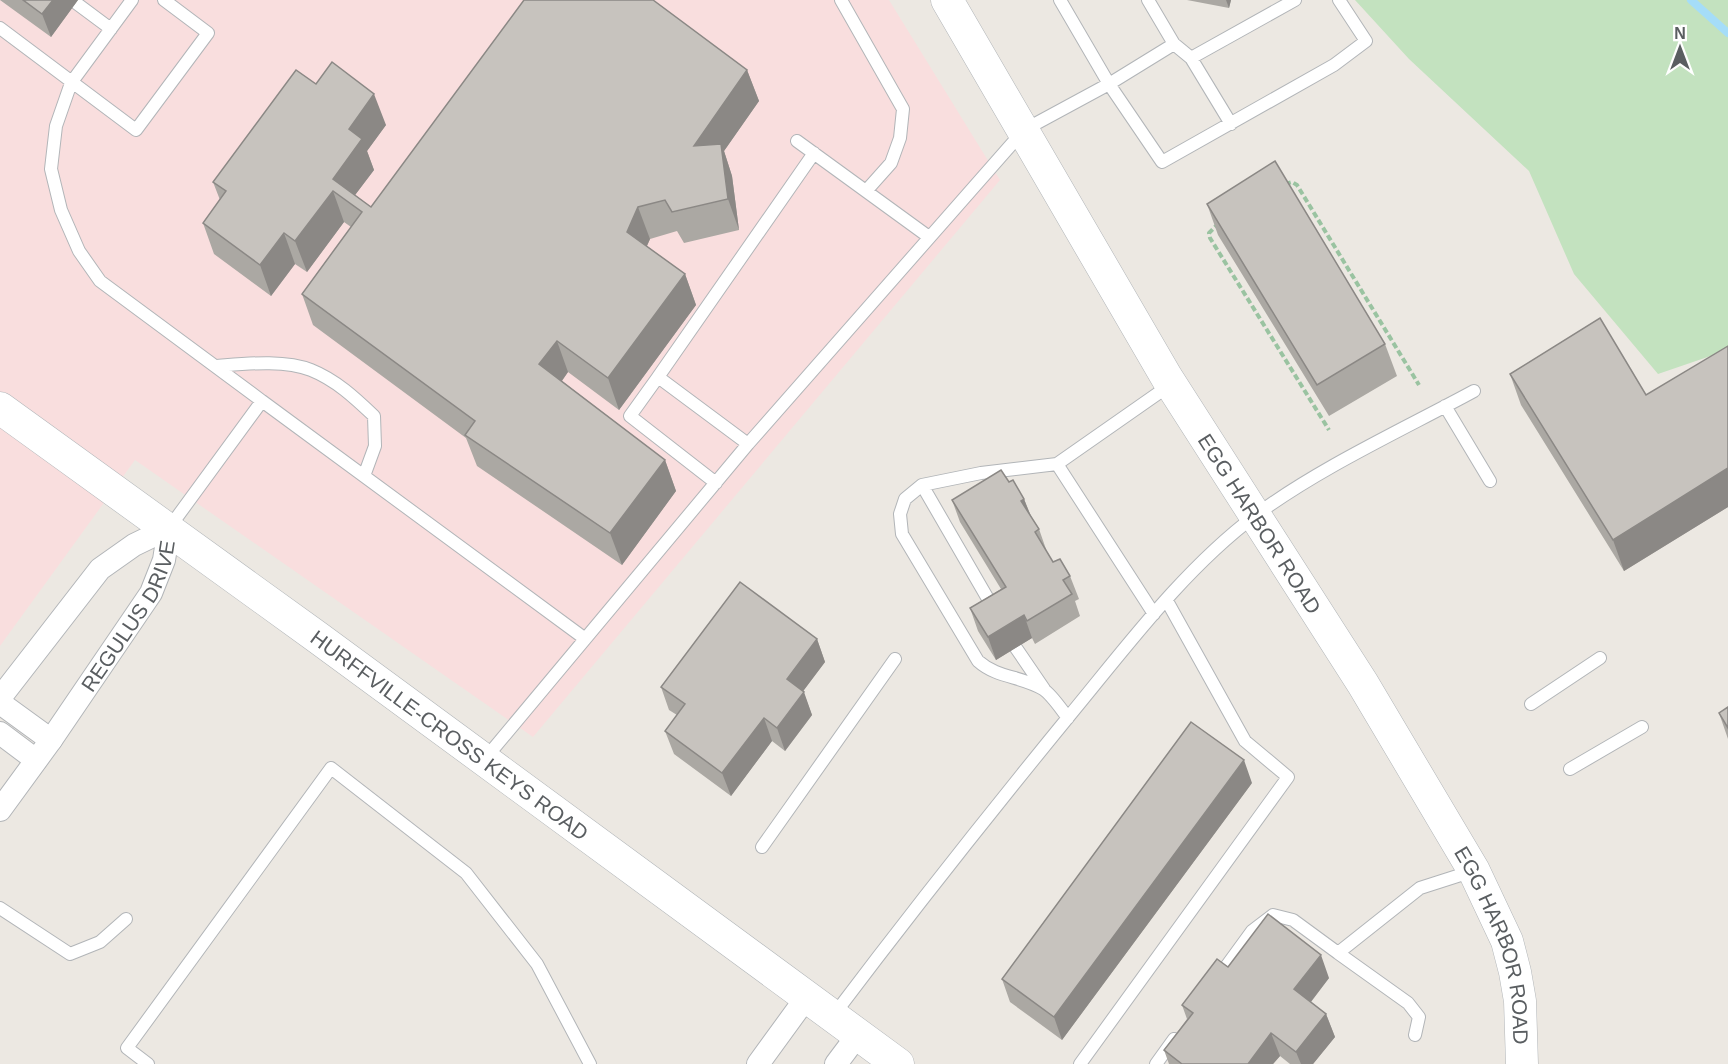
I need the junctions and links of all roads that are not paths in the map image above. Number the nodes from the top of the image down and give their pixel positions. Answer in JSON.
{"nodes":[{"id":1,"x":132,"y":0,"type":"edge"},
{"id":2,"x":164,"y":0,"type":"edge"},
{"id":3,"x":841,"y":0,"type":"edge"},
{"id":4,"x":947,"y":0,"type":"edge"},
{"id":5,"x":1060,"y":0,"type":"edge"},
{"id":6,"x":1148,"y":0,"type":"edge"},
{"id":7,"x":1295,"y":0,"type":"edge"},
{"id":8,"x":1339,"y":0,"type":"edge"},
{"id":9,"x":76,"y":3,"type":"dead end"},
{"id":10,"x":0,"y":28,"type":"edge"},
{"id":11,"x":111,"y":29,"type":"junction"},
{"id":12,"x":1174,"y":44,"type":"junction"},
{"id":13,"x":1191,"y":58,"type":"junction"},
{"id":14,"x":71,"y":83,"type":"junction"},
{"id":15,"x":1109,"y":84,"type":"junction"},
{"id":16,"x":1231,"y":124,"type":"junction"},
{"id":17,"x":1024,"y":130,"type":"junction"},
{"id":18,"x":797,"y":141,"type":"dead end"},
{"id":19,"x":814,"y":153,"type":"junction"},
{"id":20,"x":866,"y":191,"type":"junction"},
{"id":21,"x":929,"y":237,"type":"junction"},
{"id":22,"x":215,"y":366,"type":"junction"},
{"id":23,"x":658,"y":377,"type":"junction"},
{"id":24,"x":1171,"y":385,"type":"junction"},
{"id":25,"x":1474,"y":391,"type":"dead end"},
{"id":26,"x":262,"y":401,"type":"junction"},
{"id":27,"x":1445,"y":406,"type":"junction"},
{"id":28,"x":0,"y":408,"type":"edge"},
{"id":29,"x":748,"y":444,"type":"junction"},
{"id":30,"x":1057,"y":464,"type":"junction"},
{"id":31,"x":364,"y":476,"type":"junction"},
{"id":32,"x":1490,"y":480,"type":"dead end"},
{"id":33,"x":716,"y":483,"type":"junction"},
{"id":34,"x":921,"y":485,"type":"junction"},
{"id":35,"x":1256,"y":515,"type":"junction"},
{"id":36,"x":169,"y":528,"type":"junction"},
{"id":37,"x":1167,"y":601,"type":"junction"},
{"id":38,"x":1155,"y":614,"type":"junction"},
{"id":39,"x":999,"y":618,"type":"edge"},
{"id":40,"x":584,"y":638,"type":"junction"},
{"id":41,"x":1016,"y":648,"type":"edge"},
{"id":42,"x":1600,"y":658,"type":"dead end"},
{"id":43,"x":895,"y":659,"type":"dead end"},
{"id":44,"x":1044,"y":690,"type":"junction"},
{"id":45,"x":0,"y":698,"type":"edge"},
{"id":46,"x":0,"y":703,"type":"edge"},
{"id":47,"x":1531,"y":705,"type":"dead end"},
{"id":48,"x":1068,"y":718,"type":"junction"},
{"id":49,"x":1642,"y":727,"type":"dead end"},
{"id":50,"x":0,"y":733,"type":"edge"},
{"id":51,"x":51,"y":740,"type":"junction"},
{"id":52,"x":36,"y":760,"type":"junction"},
{"id":53,"x":483,"y":761,"type":"junction"},
{"id":54,"x":1570,"y":769,"type":"dead end"},
{"id":55,"x":0,"y":810,"type":"edge"},
{"id":56,"x":762,"y":847,"type":"dead end"},
{"id":57,"x":1474,"y":871,"type":"junction"},
{"id":58,"x":0,"y":908,"type":"edge"},
{"id":59,"x":126,"y":919,"type":"dead end"},
{"id":60,"x":1338,"y":953,"type":"junction"},
{"id":61,"x":1211,"y":988,"type":"edge"},
{"id":62,"x":806,"y":998,"type":"junction"},
{"id":63,"x":832,"y":1017,"type":"junction"},
{"id":64,"x":1184,"y":1026,"type":"edge"},
{"id":65,"x":1415,"y":1035,"type":"dead end"},
{"id":66,"x":857,"y":1036,"type":"junction"},
{"id":67,"x":148,"y":1064,"type":"edge"},
{"id":68,"x":590,"y":1064,"type":"edge"},
{"id":69,"x":758,"y":1064,"type":"edge"},
{"id":70,"x":836,"y":1064,"type":"edge"},
{"id":71,"x":898,"y":1064,"type":"edge"},
{"id":72,"x":1080,"y":1064,"type":"edge"},
{"id":73,"x":1156,"y":1064,"type":"edge"},
{"id":74,"x":1522,"y":1064,"type":"edge"}],
"edges":[{"from":1,"to":11,"type":"lane"},
{"from":2,"to":14,"type":"lane"},
{"from":3,"to":20,"type":"lane"},
{"from":4,"to":17,"type":"main road","name":"EGG HARBOR ROAD"},
{"from":5,"to":15,"type":"lane"},
{"from":6,"to":12,"type":"lane"},
{"from":7,"to":13,"type":"lane"},
{"from":8,"to":16,"type":"lane"},
{"from":9,"to":11,"type":"lane"},
{"from":10,"to":14,"type":"lane"},
{"from":11,"to":14,"type":"lane"},
{"from":12,"to":13,"type":"lane"},
{"from":12,"to":15,"type":"lane"},
{"from":13,"to":16,"type":"lane"},
{"from":14,"to":22,"type":"lane"},
{"from":15,"to":16,"type":"lane"},
{"from":15,"to":17,"type":"lane"},
{"from":17,"to":21,"type":"lane"},
{"from":17,"to":24,"type":"main road","name":"EGG HARBOR ROAD"},
{"from":18,"to":19,"type":"lane"},
{"from":19,"to":20,"type":"lane"},
{"from":19,"to":23,"type":"lane"},
{"from":20,"to":21,"type":"lane"},
{"from":21,"to":29,"type":"lane"},
{"from":22,"to":26,"type":"lane"},
{"from":22,"to":31,"type":"lane"},
{"from":23,"to":29,"type":"lane"},
{"from":23,"to":33,"type":"lane"},
{"from":24,"to":30,"type":"lane"},
{"from":24,"to":35,"type":"main road","name":"EGG HARBOR ROAD"},
{"from":25,"to":27,"type":"lane"},
{"from":26,"to":31,"type":"lane"},
{"from":26,"to":36,"type":"lane"},
{"from":27,"to":32,"type":"lane"},
{"from":27,"to":35,"type":"lane"},
{"from":28,"to":36,"type":"main road","name":"HURFFVILLE-CROSS KEYS ROAD"},
{"from":29,"to":33,"type":"lane"},
{"from":30,"to":34,"type":"lane"},
{"from":30,"to":38,"type":"lane"},
{"from":31,"to":40,"type":"lane"},
{"from":33,"to":40,"type":"lane"},
{"from":34,"to":39,"type":"lane"},
{"from":34,"to":44,"type":"lane"},
{"from":35,"to":37,"type":"lane"},
{"from":35,"to":57,"type":"main road","name":"EGG HARBOR ROAD"},
{"from":36,"to":45,"type":"street","name":"REGULUS DRIVE"},
{"from":36,"to":51,"type":"street","name":"REGULUS DRIVE"},
{"from":36,"to":53,"type":"main road","name":"HURFFVILLE-CROSS KEYS ROAD"},
{"from":37,"to":38,"type":"lane"},
{"from":37,"to":72,"type":"lane"},
{"from":38,"to":48,"type":"lane"},
{"from":40,"to":53,"type":"lane"},
{"from":41,"to":44,"type":"lane"},
{"from":42,"to":47,"type":"lane"},
{"from":43,"to":56,"type":"lane"},
{"from":44,"to":48,"type":"lane"},
{"from":46,"to":51,"type":"street"},
{"from":48,"to":63,"type":"lane"},
{"from":49,"to":54,"type":"lane"},
{"from":50,"to":52,"type":"street"},
{"from":51,"to":52,"type":"street","name":"REGULUS DRIVE"},
{"from":52,"to":55,"type":"street","name":"REGULUS DRIVE"},
{"from":53,"to":62,"type":"main road","name":"HURFFVILLE-CROSS KEYS ROAD"},
{"from":57,"to":60,"type":"lane"},
{"from":57,"to":74,"type":"main road","name":"EGG HARBOR ROAD"},
{"from":58,"to":59,"type":"lane"},
{"from":60,"to":61,"type":"lane"},
{"from":60,"to":65,"type":"lane"},
{"from":62,"to":63,"type":"main road","name":"HURFFVILLE-CROSS KEYS ROAD"},
{"from":62,"to":69,"type":"street"},
{"from":63,"to":66,"type":"main road","name":"HURFFVILLE-CROSS KEYS ROAD"},
{"from":64,"to":73,"type":"lane"},
{"from":66,"to":70,"type":"street"},
{"from":66,"to":71,"type":"main road","name":"HURFFVILLE-CROSS KEYS ROAD"},
{"from":67,"to":68,"type":"lane"}]}
